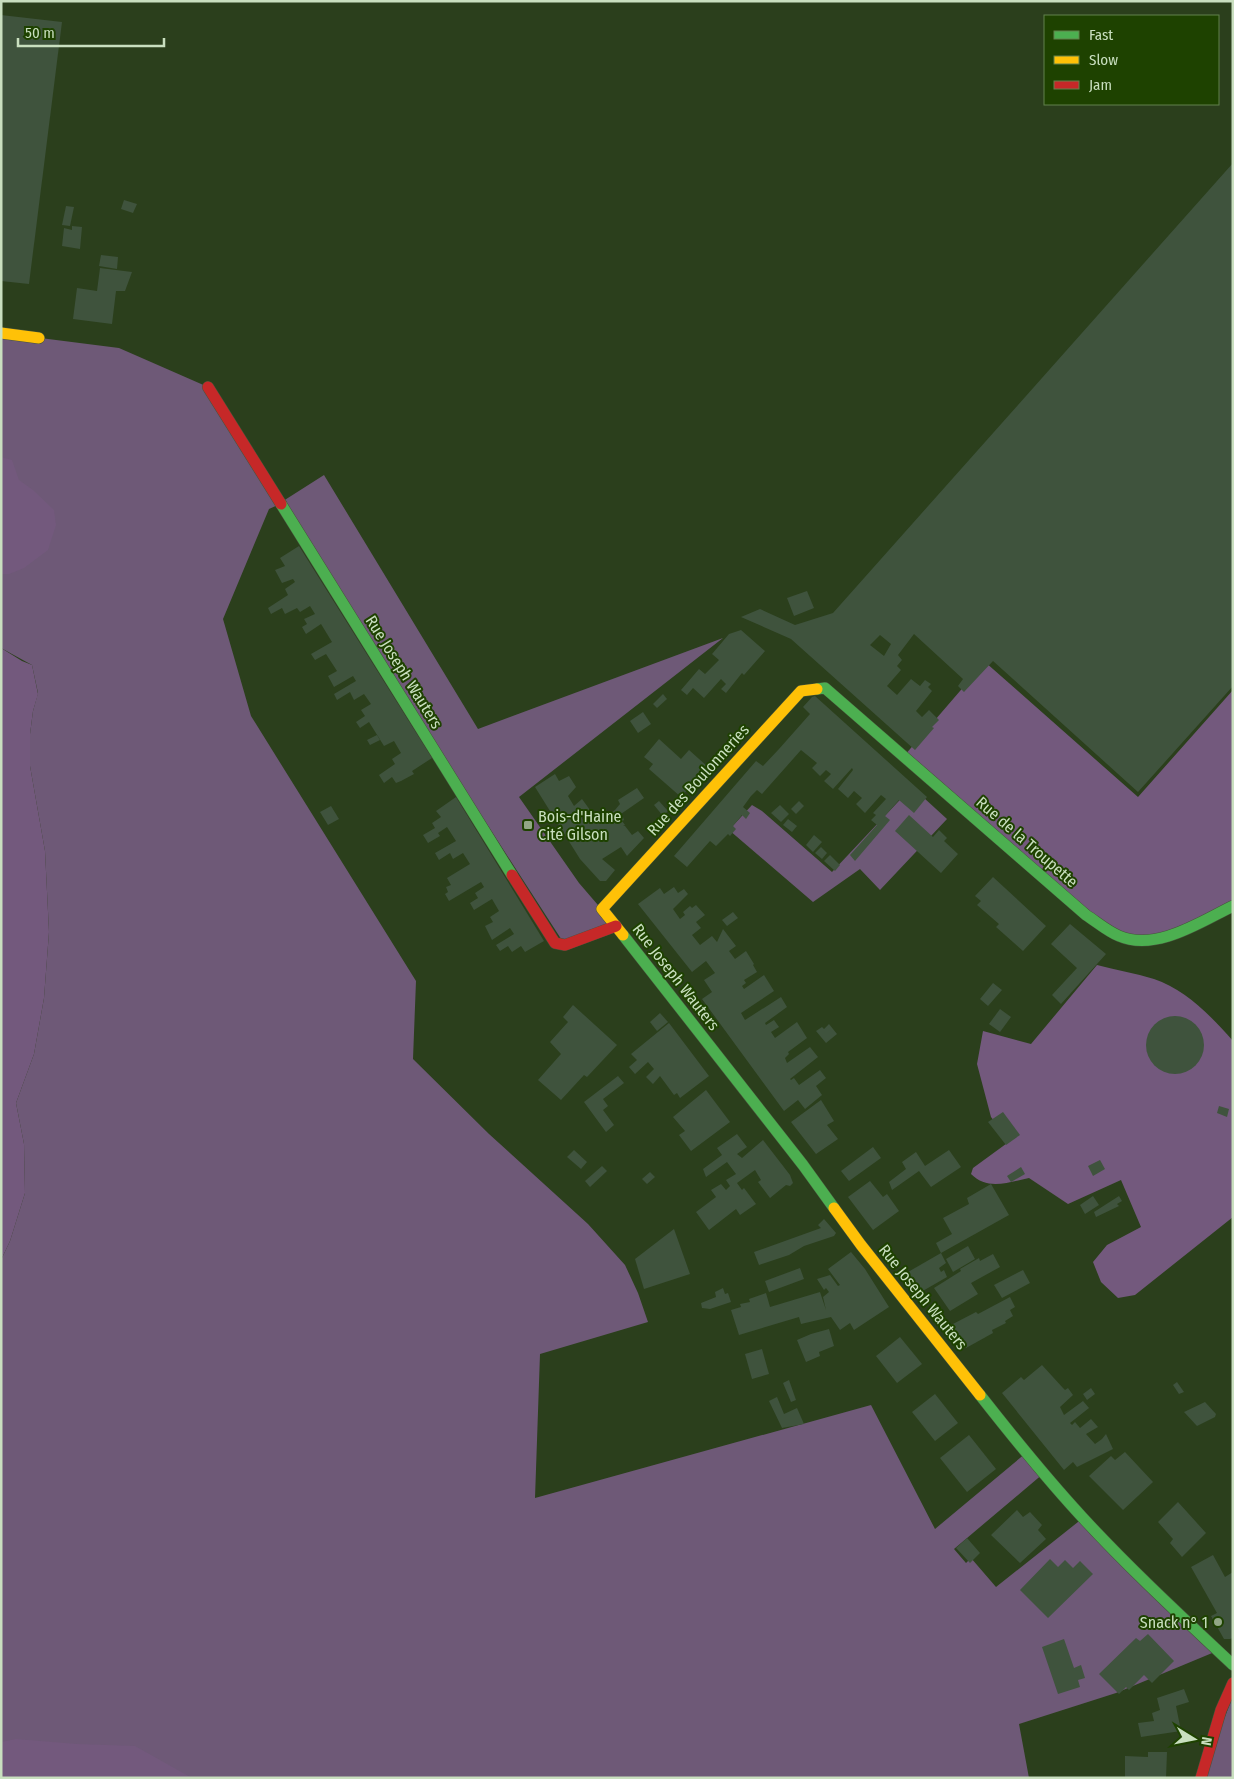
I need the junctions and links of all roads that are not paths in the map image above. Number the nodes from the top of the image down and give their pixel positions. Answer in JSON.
{"nodes":[{"id":1,"x":1,"y":332,"type":"edge"},
{"id":2,"x":39,"y":338,"type":"dead end"},
{"id":3,"x":208,"y":387,"type":"dead end"},
{"id":4,"x":825,"y":688,"type":"joint"},
{"id":5,"x":1233,"y":906,"type":"edge"},
{"id":6,"x":602,"y":909,"type":"joint"},
{"id":7,"x":616,"y":926,"type":"junction"},
{"id":8,"x":1233,"y":1665,"type":"edge"},
{"id":9,"x":1233,"y":1683,"type":"edge"},
{"id":10,"x":1200,"y":1778,"type":"edge"}],
"edges":[{"from":1,"to":2,"type":"street"},
{"from":3,"to":7,"type":"street","name":"Rue Joseph Wauters"},
{"from":4,"to":5,"type":"street","name":"Rue de la Troupette"},
{"from":4,"to":6,"type":"street","name":"Rue des Boulonneries"},
{"from":6,"to":7,"type":"street","name":"Rue Joseph Wauters"},
{"from":7,"to":8,"type":"street","name":"Rue Joseph Wauters"},
{"from":9,"to":10,"type":"street"}]}
